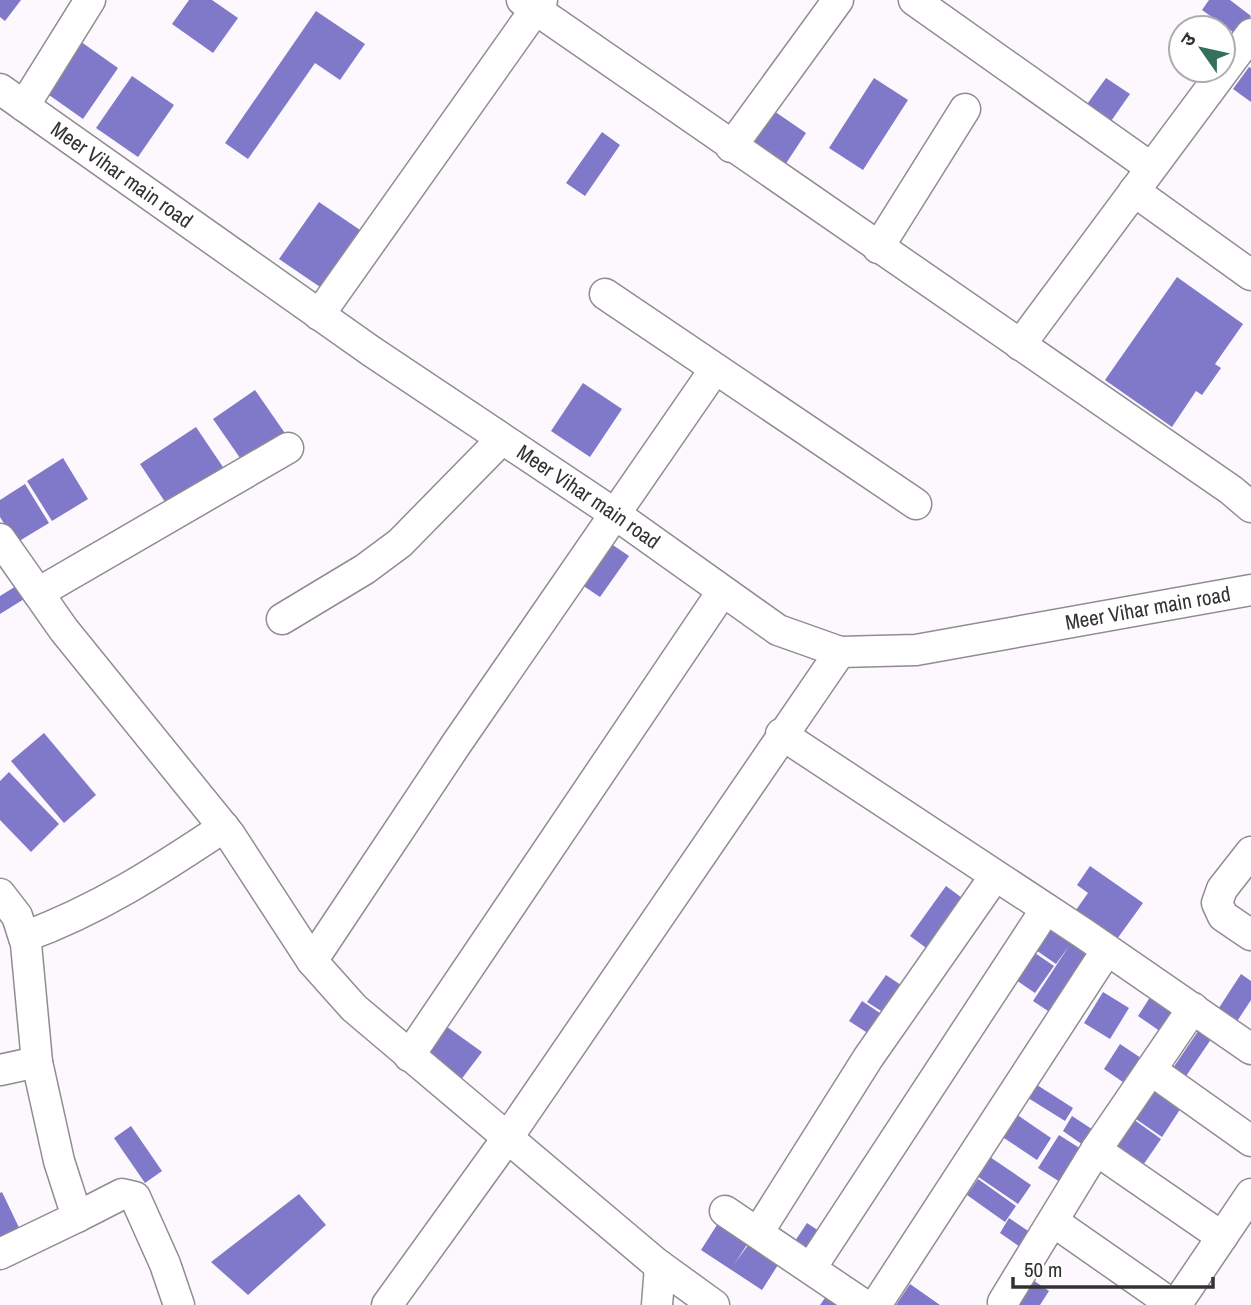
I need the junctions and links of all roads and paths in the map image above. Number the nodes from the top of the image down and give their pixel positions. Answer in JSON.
{"nodes":[{"id":1,"x":90,"y":0,"type":"edge"},
{"id":2,"x":838,"y":0,"type":"edge"},
{"id":3,"x":914,"y":0,"type":"edge"},
{"id":4,"x":533,"y":3,"type":"edge"},
{"id":5,"x":1246,"y":50,"type":"edge"},
{"id":6,"x":0,"y":89,"type":"edge"},
{"id":7,"x":24,"y":106,"type":"junction"},
{"id":8,"x":965,"y":109,"type":"dead end"},
{"id":9,"x":731,"y":147,"type":"junction"},
{"id":10,"x":1142,"y":179,"type":"junction"},
{"id":11,"x":878,"y":248,"type":"junction"},
{"id":12,"x":1251,"y":275,"type":"edge"},
{"id":13,"x":605,"y":294,"type":"dead end"},
{"id":14,"x":319,"y":315,"type":"junction"},
{"id":15,"x":1020,"y":345,"type":"junction"},
{"id":16,"x":715,"y":369,"type":"junction"},
{"id":17,"x":502,"y":439,"type":"junction"},
{"id":18,"x":288,"y":448,"type":"dead end"},
{"id":19,"x":916,"y":503,"type":"dead end"},
{"id":20,"x":1251,"y":507,"type":"edge"},
{"id":21,"x":615,"y":514,"type":"junction"},
{"id":22,"x":0,"y":539,"type":"edge"},
{"id":23,"x":1251,"y":590,"type":"edge"},
{"id":24,"x":722,"y":592,"type":"junction"},
{"id":25,"x":38,"y":593,"type":"junction"},
{"id":26,"x":282,"y":619,"type":"dead end"},
{"id":27,"x":840,"y":652,"type":"junction"},
{"id":28,"x":781,"y":734,"type":"junction"},
{"id":29,"x":224,"y":827,"type":"junction"},
{"id":30,"x":1251,"y":852,"type":"edge"},
{"id":31,"x":995,"y":876,"type":"junction"},
{"id":32,"x":0,"y":894,"type":"edge"},
{"id":33,"x":1046,"y":909,"type":"junction"},
{"id":34,"x":1251,"y":935,"type":"edge"},
{"id":35,"x":24,"y":937,"type":"junction"},
{"id":36,"x":1107,"y":950,"type":"junction"},
{"id":37,"x":312,"y":961,"type":"junction"},
{"id":38,"x":1194,"y":1008,"type":"junction"},
{"id":39,"x":1251,"y":1049,"type":"edge"},
{"id":40,"x":410,"y":1056,"type":"junction"},
{"id":41,"x":37,"y":1062,"type":"junction"},
{"id":42,"x":0,"y":1070,"type":"edge"},
{"id":43,"x":1151,"y":1070,"type":"junction"},
{"id":44,"x":506,"y":1140,"type":"junction"},
{"id":45,"x":1251,"y":1141,"type":"edge"},
{"id":46,"x":1096,"y":1150,"type":"junction"},
{"id":47,"x":1251,"y":1194,"type":"edge"},
{"id":48,"x":725,"y":1211,"type":"dead end"},
{"id":49,"x":77,"y":1217,"type":"junction"},
{"id":50,"x":1054,"y":1222,"type":"junction"},
{"id":51,"x":759,"y":1231,"type":"junction"},
{"id":52,"x":1222,"y":1237,"type":"junction"},
{"id":53,"x":0,"y":1254,"type":"edge"},
{"id":54,"x":660,"y":1266,"type":"junction"},
{"id":55,"x":811,"y":1268,"type":"junction"},
{"id":56,"x":1004,"y":1304,"type":"edge"},
{"id":57,"x":179,"y":1305,"type":"edge"},
{"id":58,"x":387,"y":1305,"type":"edge"},
{"id":59,"x":657,"y":1305,"type":"edge"},
{"id":60,"x":714,"y":1305,"type":"edge"},
{"id":61,"x":864,"y":1305,"type":"edge"},
{"id":62,"x":876,"y":1305,"type":"edge"},
{"id":63,"x":1174,"y":1305,"type":"edge"}],
"edges":[{"from":1,"to":7,"type":"street"},
{"from":2,"to":9,"type":"street"},
{"from":3,"to":10,"type":"street"},
{"from":4,"to":9,"type":"street"},
{"from":4,"to":14,"type":"street"},
{"from":5,"to":10,"type":"street"},
{"from":6,"to":7,"type":"street","name":"Meer Vihar main road"},
{"from":7,"to":14,"type":"street","name":"Meer Vihar main road"},
{"from":8,"to":11,"type":"street"},
{"from":9,"to":11,"type":"street"},
{"from":10,"to":12,"type":"street"},
{"from":10,"to":15,"type":"street"},
{"from":11,"to":15,"type":"street"},
{"from":13,"to":16,"type":"street"},
{"from":14,"to":17,"type":"street","name":"Meer Vihar main road"},
{"from":15,"to":20,"type":"street"},
{"from":16,"to":19,"type":"street"},
{"from":16,"to":21,"type":"street"},
{"from":17,"to":21,"type":"street","name":"Meer Vihar main road"},
{"from":17,"to":26,"type":"street"},
{"from":18,"to":25,"type":"street"},
{"from":21,"to":24,"type":"street","name":"Meer Vihar main road"},
{"from":21,"to":37,"type":"street"},
{"from":22,"to":25,"type":"street"},
{"from":23,"to":27,"type":"street","name":"Meer Vihar main road"},
{"from":24,"to":27,"type":"street","name":"Meer Vihar main road"},
{"from":24,"to":40,"type":"street"},
{"from":25,"to":29,"type":"street"},
{"from":27,"to":28,"type":"street"},
{"from":28,"to":31,"type":"street"},
{"from":28,"to":44,"type":"street"},
{"from":29,"to":35,"type":"street"},
{"from":29,"to":37,"type":"street"},
{"from":30,"to":34,"type":"street"},
{"from":31,"to":33,"type":"street"},
{"from":31,"to":51,"type":"street"},
{"from":32,"to":35,"type":"street"},
{"from":33,"to":36,"type":"street"},
{"from":33,"to":55,"type":"street"},
{"from":35,"to":41,"type":"street"},
{"from":36,"to":38,"type":"street"},
{"from":36,"to":62,"type":"street"},
{"from":37,"to":40,"type":"street"},
{"from":38,"to":39,"type":"street"},
{"from":38,"to":43,"type":"street"},
{"from":40,"to":44,"type":"street"},
{"from":41,"to":42,"type":"street"},
{"from":41,"to":49,"type":"street"},
{"from":43,"to":45,"type":"street"},
{"from":43,"to":46,"type":"street"},
{"from":44,"to":54,"type":"street"},
{"from":44,"to":58,"type":"street"},
{"from":46,"to":50,"type":"street"},
{"from":46,"to":52,"type":"street"},
{"from":47,"to":52,"type":"street"},
{"from":48,"to":51,"type":"street"},
{"from":49,"to":53,"type":"street"},
{"from":49,"to":57,"type":"street"},
{"from":50,"to":56,"type":"street"},
{"from":50,"to":63,"type":"street"},
{"from":51,"to":55,"type":"street"},
{"from":52,"to":63,"type":"street"},
{"from":54,"to":59,"type":"street"},
{"from":54,"to":60,"type":"street"},
{"from":55,"to":61,"type":"street"}]}
